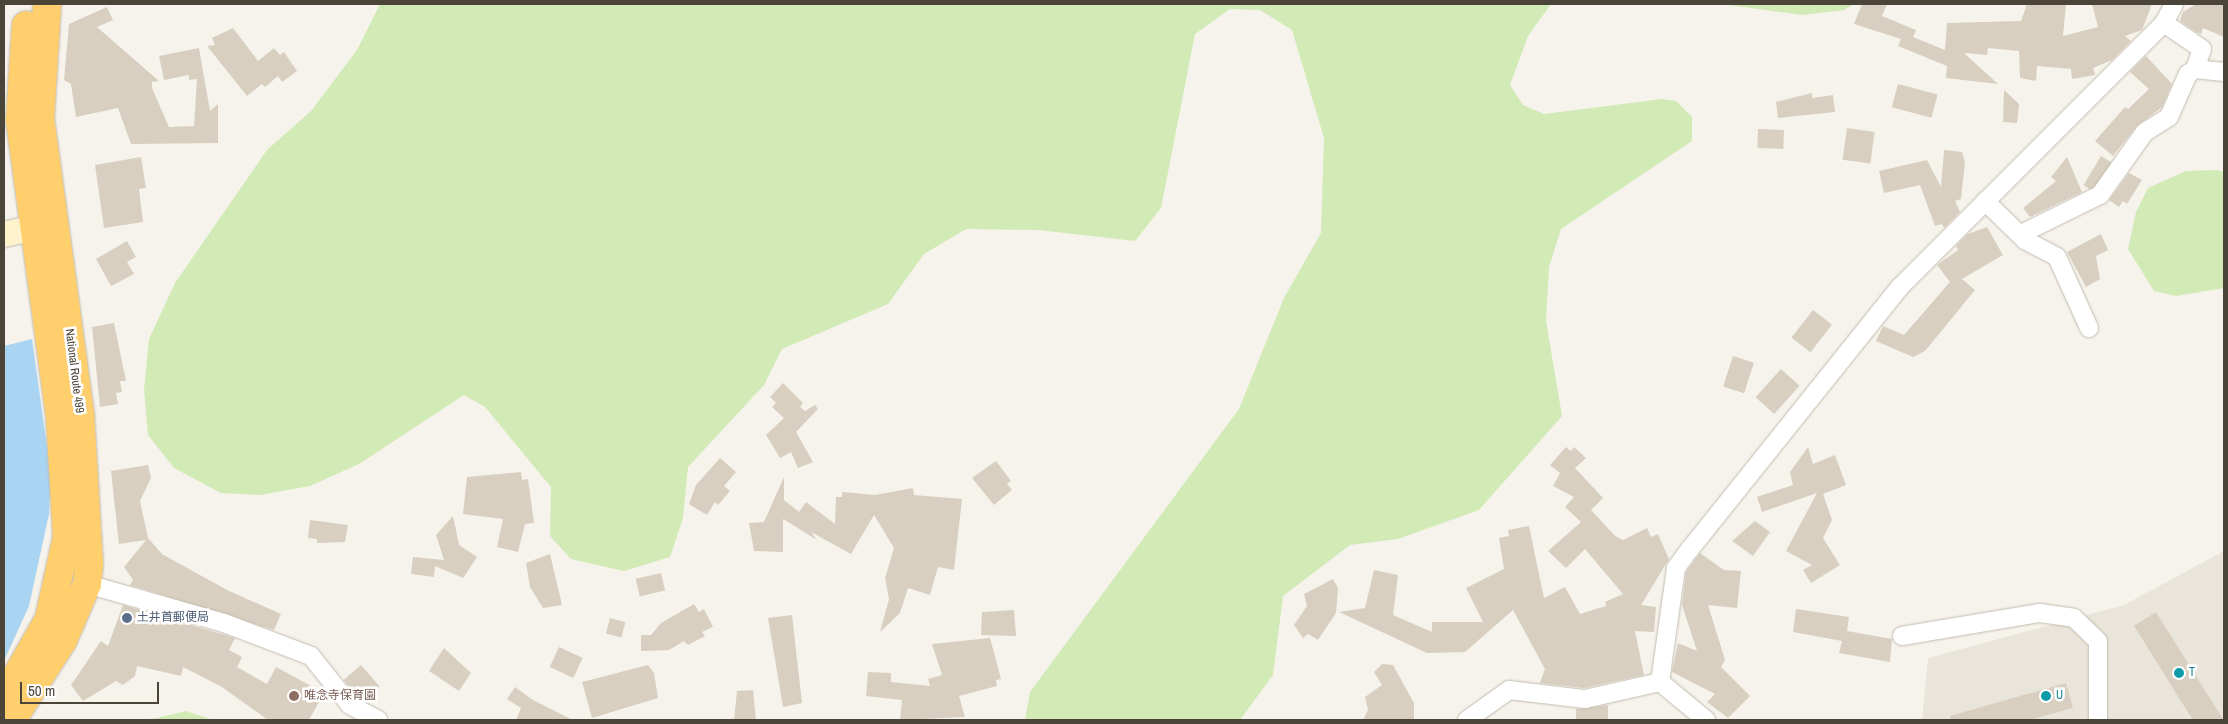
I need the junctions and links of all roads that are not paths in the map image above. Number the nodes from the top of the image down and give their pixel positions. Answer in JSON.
{"nodes":[{"id":1,"x":28,"y":4,"type":"edge"},
{"id":2,"x":47,"y":4,"type":"edge"},
{"id":3,"x":2174,"y":4,"type":"edge"},
{"id":4,"x":2164,"y":23,"type":"junction"},
{"id":5,"x":2195,"y":69,"type":"junction"},
{"id":6,"x":2224,"y":72,"type":"edge"},
{"id":7,"x":1985,"y":201,"type":"junction"},
{"id":8,"x":42,"y":226,"type":"junction"},
{"id":9,"x":4,"y":234,"type":"edge"},
{"id":10,"x":2021,"y":234,"type":"junction"},
{"id":11,"x":2089,"y":328,"type":"dead end"},
{"id":12,"x":87,"y":584,"type":"junction"},
{"id":13,"x":1902,"y":636,"type":"dead end"},
{"id":14,"x":1660,"y":682,"type":"junction"},
{"id":15,"x":4,"y":698,"type":"edge"},
{"id":16,"x":12,"y":720,"type":"edge"},
{"id":17,"x":378,"y":720,"type":"edge"},
{"id":18,"x":1468,"y":720,"type":"edge"},
{"id":19,"x":1706,"y":720,"type":"edge"},
{"id":20,"x":2098,"y":720,"type":"edge"}],
"edges":[{"from":1,"to":8,"type":"highway","name":"National Route 499"},
{"from":2,"to":8,"type":"highway","name":"National Route 499"},
{"from":3,"to":4,"type":"street"},
{"from":4,"to":5,"type":"street"},
{"from":4,"to":7,"type":"street"},
{"from":5,"to":6,"type":"street"},
{"from":5,"to":10,"type":"street"},
{"from":7,"to":10,"type":"street"},
{"from":7,"to":14,"type":"street"},
{"from":8,"to":9,"type":"street"},
{"from":8,"to":12,"type":"highway","name":"National Route 499"},
{"from":8,"to":15,"type":"highway","name":"National Route 499"},
{"from":10,"to":11,"type":"street"},
{"from":12,"to":16,"type":"highway","name":"National Route 499"},
{"from":12,"to":17,"type":"street"},
{"from":13,"to":20,"type":"street"},
{"from":14,"to":18,"type":"street"},
{"from":14,"to":19,"type":"street"}]}
